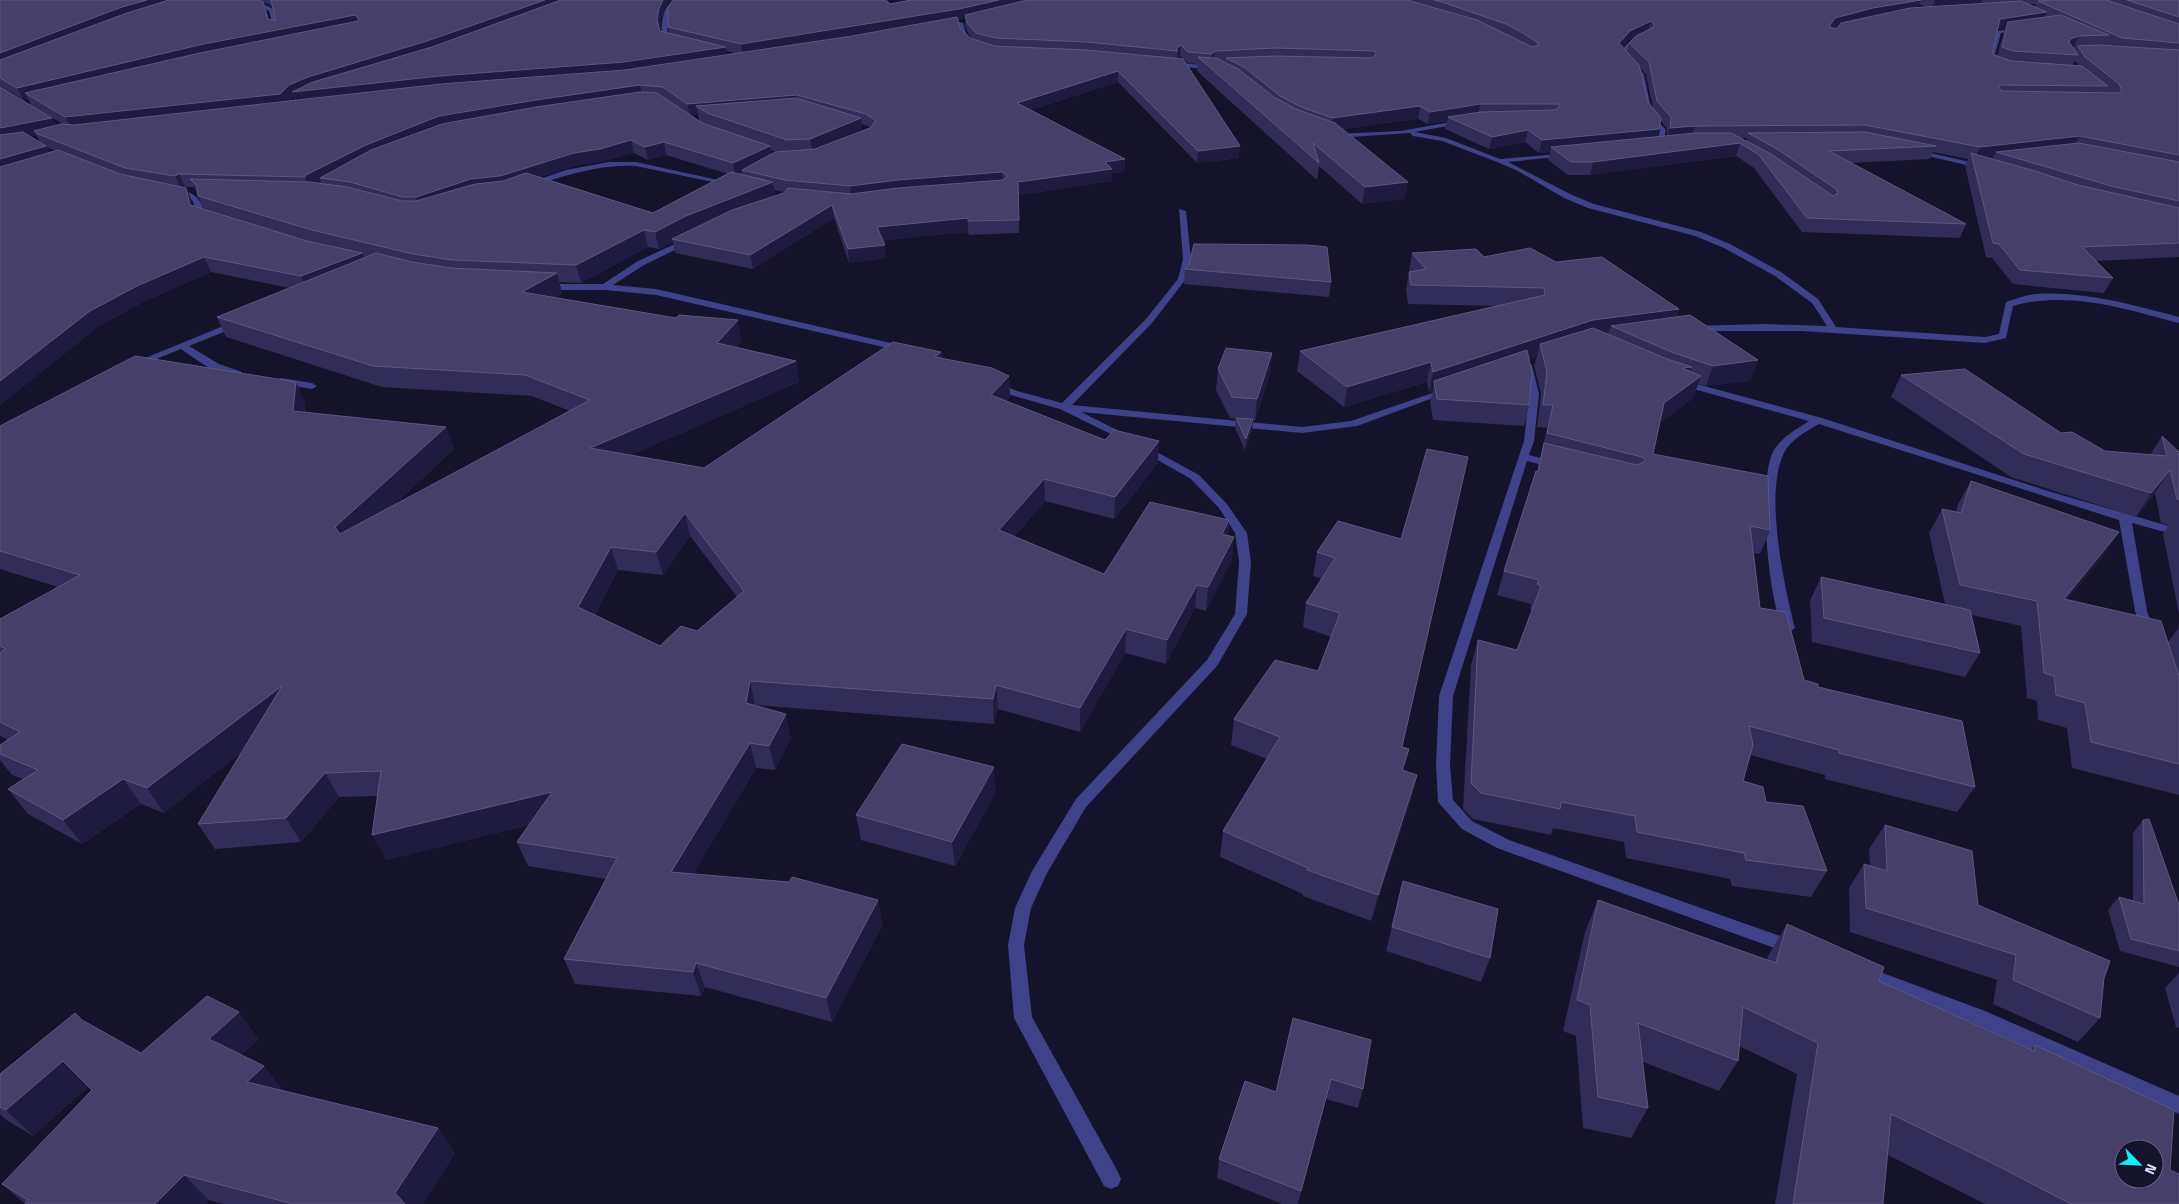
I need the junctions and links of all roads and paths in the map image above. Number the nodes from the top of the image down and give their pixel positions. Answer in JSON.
{"nodes":[{"id":1,"x":251,"y":0,"type":"edge"},
{"id":2,"x":678,"y":0,"type":"edge"},
{"id":3,"x":960,"y":23,"type":"edge"},
{"id":4,"x":2031,"y":27,"type":"edge"},
{"id":5,"x":278,"y":29,"type":"edge"},
{"id":6,"x":1648,"y":35,"type":"edge"},
{"id":7,"x":682,"y":44,"type":"edge"},
{"id":8,"x":983,"y":49,"type":"edge"},
{"id":9,"x":1164,"y":64,"type":"edge"},
{"id":10,"x":1218,"y":67,"type":"edge"},
{"id":11,"x":2006,"y":68,"type":"edge"},
{"id":12,"x":1469,"y":121,"type":"edge"},
{"id":13,"x":1400,"y":133,"type":"junction"},
{"id":14,"x":1328,"y":135,"type":"edge"},
{"id":15,"x":1652,"y":146,"type":"edge"},
{"id":16,"x":1913,"y":151,"type":"edge"},
{"id":17,"x":1576,"y":153,"type":"edge"},
{"id":18,"x":1499,"y":161,"type":"junction"},
{"id":19,"x":1988,"y":161,"type":"edge"},
{"id":20,"x":1970,"y":163,"type":"junction"},
{"id":21,"x":1993,"y":169,"type":"edge"},
{"id":22,"x":736,"y":183,"type":"edge"},
{"id":23,"x":526,"y":186,"type":"edge"},
{"id":24,"x":159,"y":189,"type":"edge"},
{"id":25,"x":169,"y":190,"type":"junction"},
{"id":26,"x":196,"y":191,"type":"edge"},
{"id":27,"x":1182,"y":211,"type":"dead end"},
{"id":28,"x":217,"y":220,"type":"edge"},
{"id":29,"x":698,"y":235,"type":"edge"},
{"id":30,"x":532,"y":286,"type":"edge"},
{"id":31,"x":604,"y":287,"type":"junction"},
{"id":32,"x":246,"y":320,"type":"edge"},
{"id":33,"x":2179,"y":320,"type":"edge"},
{"id":34,"x":1833,"y":329,"type":"junction"},
{"id":35,"x":1683,"y":330,"type":"edge"},
{"id":36,"x":182,"y":345,"type":"junction"},
{"id":37,"x":913,"y":351,"type":"edge"},
{"id":38,"x":1527,"y":363,"type":"edge"},
{"id":39,"x":128,"y":368,"type":"edge"},
{"id":40,"x":245,"y":375,"type":"edge"},
{"id":41,"x":274,"y":380,"type":"edge"},
{"id":42,"x":1672,"y":380,"type":"edge"},
{"id":43,"x":990,"y":382,"type":"edge"},
{"id":44,"x":312,"y":386,"type":"dead end"},
{"id":45,"x":1454,"y":388,"type":"edge"},
{"id":46,"x":1064,"y":407,"type":"junction"},
{"id":47,"x":1818,"y":420,"type":"junction"},
{"id":48,"x":1523,"y":457,"type":"junction"},
{"id":49,"x":1567,"y":468,"type":"edge"},
{"id":50,"x":2125,"y":518,"type":"junction"},
{"id":51,"x":2179,"y":533,"type":"edge"},
{"id":52,"x":1792,"y":640,"type":"edge"},
{"id":53,"x":2152,"y":647,"type":"edge"},
{"id":54,"x":1803,"y":951,"type":"edge"},
{"id":55,"x":1850,"y":968,"type":"edge"},
{"id":56,"x":2179,"y":1105,"type":"edge"},
{"id":57,"x":1110,"y":1178,"type":"dead end"}],
"edges":[{"from":1,"to":5,"type":"street"},
{"from":2,"to":7,"type":"street"},
{"from":3,"to":8,"type":"street"},
{"from":4,"to":11,"type":"street"},
{"from":6,"to":15,"type":"street"},
{"from":9,"to":10,"type":"street"},
{"from":12,"to":13,"type":"street"},
{"from":13,"to":14,"type":"street"},
{"from":13,"to":18,"type":"street"},
{"from":16,"to":20,"type":"street"},
{"from":17,"to":18,"type":"street"},
{"from":18,"to":34,"type":"street"},
{"from":19,"to":20,"type":"street"},
{"from":20,"to":21,"type":"street"},
{"from":22,"to":23,"type":"street"},
{"from":24,"to":25,"type":"street"},
{"from":25,"to":26,"type":"street"},
{"from":25,"to":28,"type":"street"},
{"from":27,"to":46,"type":"street"},
{"from":29,"to":31,"type":"street"},
{"from":30,"to":31,"type":"street"},
{"from":31,"to":37,"type":"street"},
{"from":32,"to":36,"type":"street"},
{"from":33,"to":34,"type":"street"},
{"from":34,"to":35,"type":"street"},
{"from":36,"to":39,"type":"street"},
{"from":36,"to":40,"type":"street"},
{"from":38,"to":48,"type":"street"},
{"from":41,"to":44,"type":"street"},
{"from":42,"to":47,"type":"street"},
{"from":43,"to":46,"type":"street"},
{"from":45,"to":46,"type":"street"},
{"from":46,"to":57,"type":"street"},
{"from":47,"to":50,"type":"street"},
{"from":47,"to":52,"type":"street"},
{"from":48,"to":49,"type":"street"},
{"from":48,"to":54,"type":"street"},
{"from":50,"to":51,"type":"street"},
{"from":50,"to":53,"type":"street"},
{"from":55,"to":56,"type":"street"}]}
